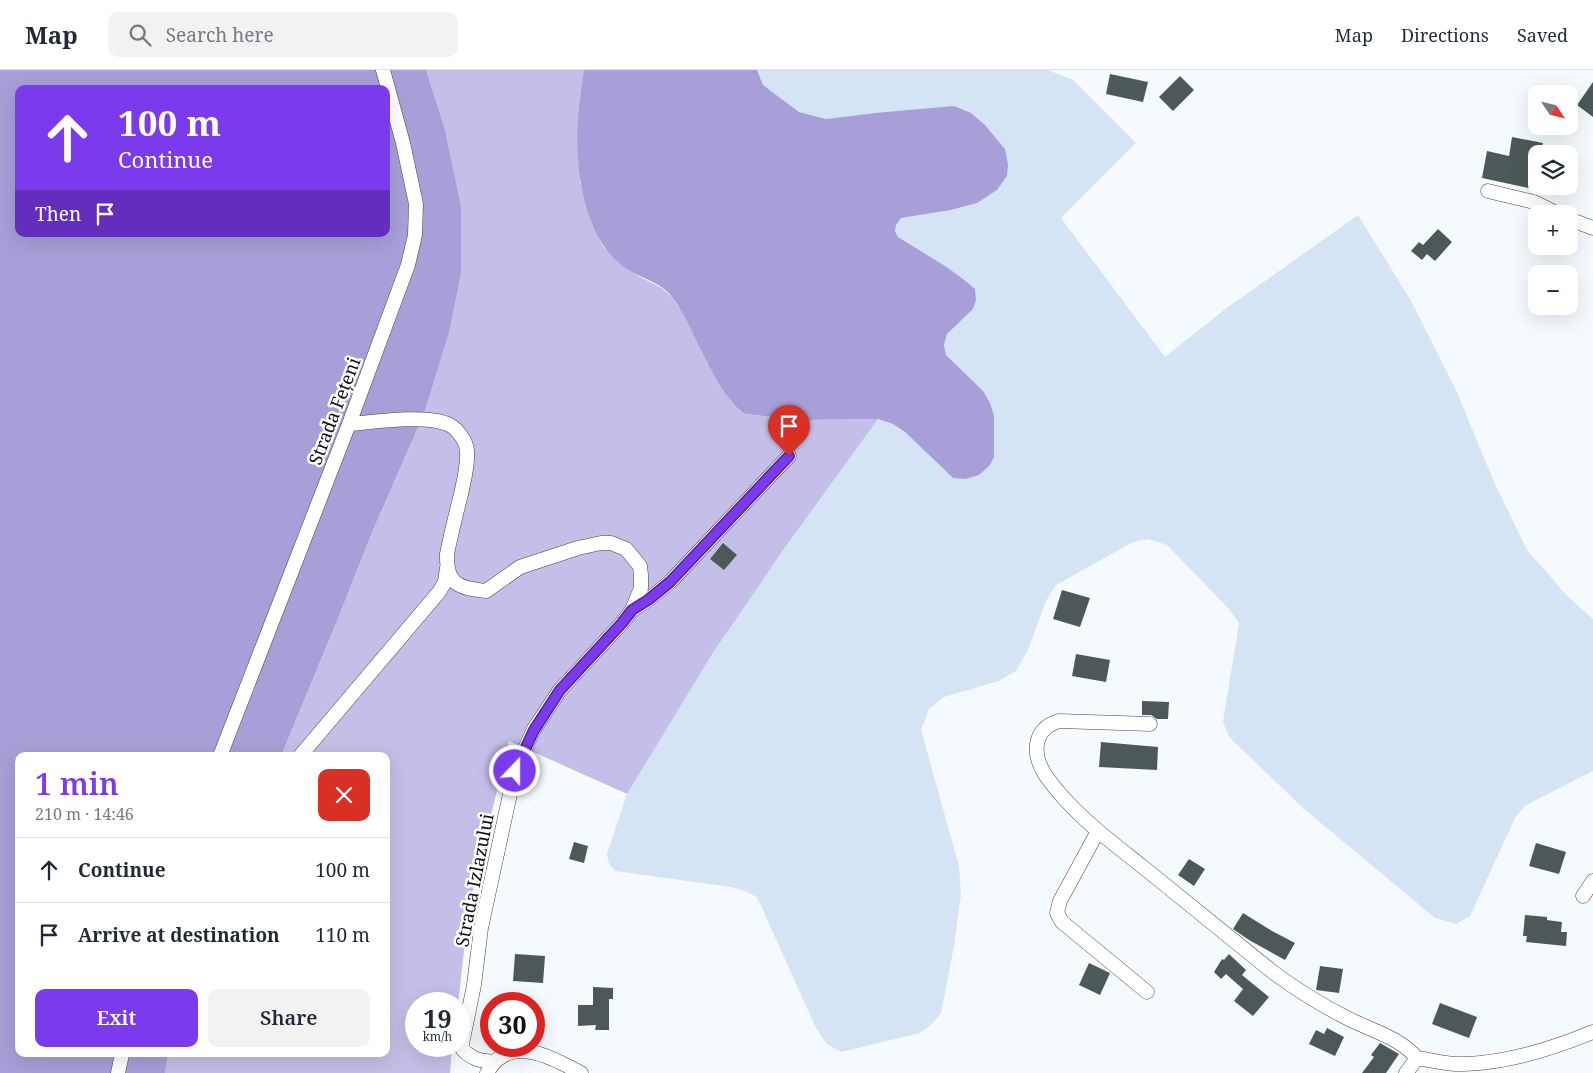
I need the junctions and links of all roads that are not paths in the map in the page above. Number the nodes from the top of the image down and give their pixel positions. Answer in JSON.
{"nodes":[{"id":1,"x":383,"y":70,"type":"edge"},
{"id":2,"x":387,"y":85,"type":"edge"},
{"id":3,"x":390,"y":96,"type":"edge"},
{"id":4,"x":1488,"y":191,"type":"dead end"},
{"id":5,"x":1540,"y":205,"type":"edge"},
{"id":6,"x":1578,"y":222,"type":"edge"},
{"id":7,"x":1593,"y":228,"type":"edge"},
{"id":8,"x":349,"y":424,"type":"junction"},
{"id":9,"x":789,"y":456,"type":"dead end"},
{"id":10,"x":447,"y":568,"type":"junction"},
{"id":11,"x":632,"y":610,"type":"junction"},
{"id":12,"x":1150,"y":724,"type":"dead end"},
{"id":13,"x":222,"y":752,"type":"edge"},
{"id":14,"x":303,"y":752,"type":"edge"},
{"id":15,"x":1098,"y":831,"type":"junction"},
{"id":16,"x":1593,"y":881,"type":"edge"},
{"id":17,"x":1582,"y":896,"type":"dead end"},
{"id":18,"x":1147,"y":992,"type":"dead end"},
{"id":19,"x":1593,"y":1032,"type":"edge"},
{"id":20,"x":121,"y":1057,"type":"edge"},
{"id":21,"x":1417,"y":1058,"type":"junction"},
{"id":22,"x":496,"y":1062,"type":"junction"},
{"id":23,"x":118,"y":1073,"type":"edge"},
{"id":24,"x":487,"y":1073,"type":"edge"},
{"id":25,"x":581,"y":1073,"type":"edge"},
{"id":26,"x":1406,"y":1073,"type":"edge"}],
"edges":[{"from":1,"to":2,"type":"street","name":"Strada Fețeni"},
{"from":3,"to":8,"type":"street","name":"Strada Fețeni"},
{"from":4,"to":5,"type":"street"},
{"from":6,"to":7,"type":"street"},
{"from":8,"to":10,"type":"street"},
{"from":8,"to":13,"type":"street","name":"Strada Fețeni"},
{"from":9,"to":11,"type":"street"},
{"from":10,"to":11,"type":"street","name":"Strada Izlazului"},
{"from":10,"to":14,"type":"street"},
{"from":11,"to":22,"type":"street","name":"Strada Izlazului"},
{"from":12,"to":15,"type":"street"},
{"from":15,"to":18,"type":"street"},
{"from":15,"to":21,"type":"street"},
{"from":16,"to":17,"type":"street"},
{"from":19,"to":21,"type":"street"},
{"from":20,"to":23,"type":"street"},
{"from":21,"to":26,"type":"street"},
{"from":22,"to":24,"type":"street"},
{"from":22,"to":25,"type":"street"}]}
